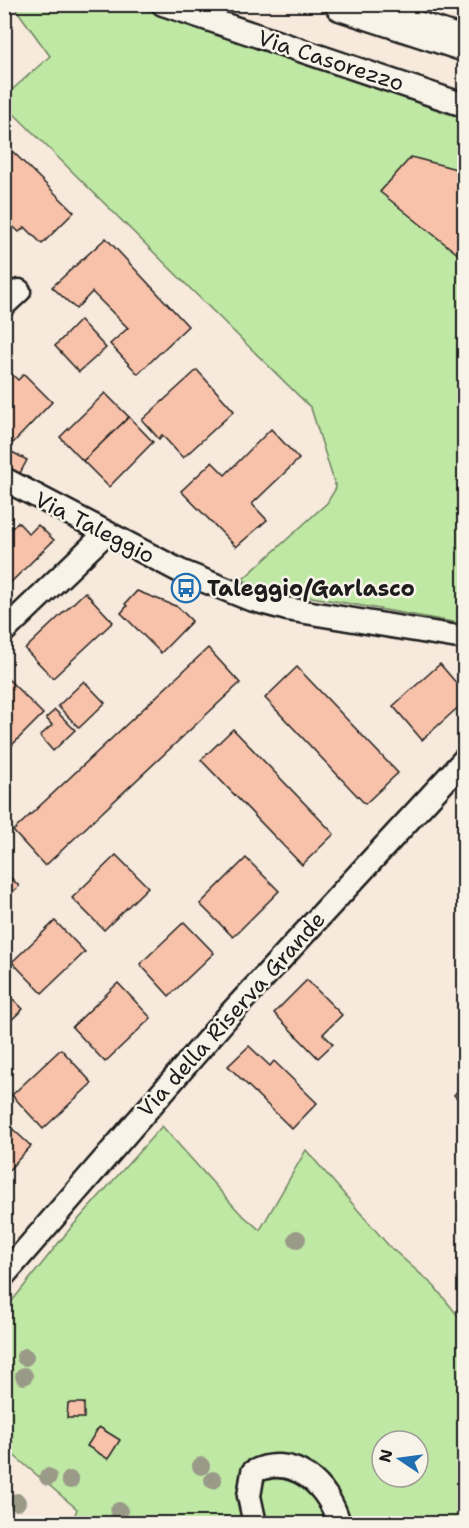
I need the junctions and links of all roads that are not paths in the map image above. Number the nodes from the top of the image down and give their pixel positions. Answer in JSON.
{"nodes":[{"id":1,"x":163,"y":4,"type":"edge"},
{"id":2,"x":342,"y":4,"type":"edge"},
{"id":3,"x":465,"y":44,"type":"edge"},
{"id":4,"x":465,"y":105,"type":"edge"},
{"id":5,"x":4,"y":479,"type":"edge"},
{"id":6,"x":106,"y":533,"type":"junction"},
{"id":7,"x":4,"y":631,"type":"edge"},
{"id":8,"x":465,"y":638,"type":"edge"},
{"id":9,"x":465,"y":760,"type":"edge"},
{"id":10,"x":4,"y":1275,"type":"edge"},
{"id":11,"x":258,"y":1518,"type":"edge"},
{"id":12,"x":339,"y":1524,"type":"edge"}],
"edges":[{"from":1,"to":4,"type":"street","name":"Via Casorezzo"},
{"from":2,"to":3,"type":"highway"},
{"from":5,"to":6,"type":"street","name":"Via Taleggio"},
{"from":6,"to":7,"type":"street"},
{"from":6,"to":8,"type":"street","name":"Via Taleggio"},
{"from":9,"to":10,"type":"street","name":"Via della Riserva Grande"},
{"from":11,"to":12,"type":"street"}]}
